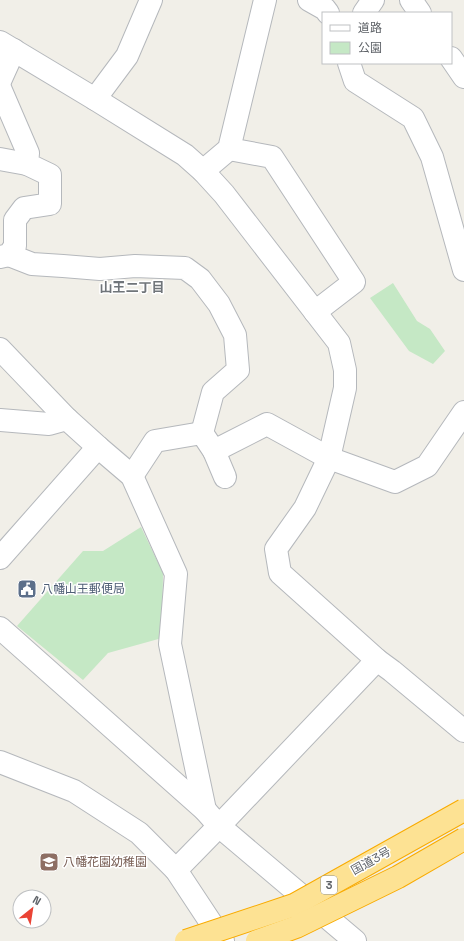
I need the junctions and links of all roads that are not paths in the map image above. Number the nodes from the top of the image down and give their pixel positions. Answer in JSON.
{"nodes":[{"id":1,"x":151,"y":0,"type":"edge"},
{"id":2,"x":265,"y":0,"type":"edge"},
{"id":3,"x":309,"y":0,"type":"edge"},
{"id":4,"x":373,"y":0,"type":"edge"},
{"id":5,"x":411,"y":0,"type":"edge"},
{"id":6,"x":328,"y":12,"type":"edge"},
{"id":7,"x":365,"y":12,"type":"edge"},
{"id":8,"x":419,"y":12,"type":"edge"},
{"id":9,"x":7,"y":46,"type":"edge"},
{"id":10,"x":452,"y":60,"type":"edge"},
{"id":11,"x":349,"y":64,"type":"edge"},
{"id":12,"x":464,"y":78,"type":"edge"},
{"id":13,"x":0,"y":81,"type":"edge"},
{"id":14,"x":0,"y":88,"type":"edge"},
{"id":15,"x":95,"y":99,"type":"junction"},
{"id":16,"x":229,"y":149,"type":"junction"},
{"id":17,"x":0,"y":159,"type":"edge"},
{"id":18,"x":27,"y":164,"type":"junction"},
{"id":19,"x":203,"y":171,"type":"junction"},
{"id":20,"x":4,"y":256,"type":"edge"},
{"id":21,"x":464,"y":270,"type":"edge"},
{"id":22,"x":315,"y":312,"type":"junction"},
{"id":23,"x":0,"y":349,"type":"edge"},
{"id":24,"x":464,"y":412,"type":"edge"},
{"id":25,"x":66,"y":419,"type":"junction"},
{"id":26,"x":0,"y":420,"type":"edge"},
{"id":27,"x":202,"y":433,"type":"junction"},
{"id":28,"x":98,"y":447,"type":"junction"},
{"id":29,"x":214,"y":451,"type":"junction"},
{"id":30,"x":329,"y":458,"type":"junction"},
{"id":31,"x":132,"y":476,"type":"junction"},
{"id":32,"x":225,"y":477,"type":"dead end"},
{"id":33,"x":0,"y":558,"type":"edge"},
{"id":34,"x":0,"y":628,"type":"edge"},
{"id":35,"x":377,"y":660,"type":"junction"},
{"id":36,"x":464,"y":731,"type":"edge"},
{"id":37,"x":0,"y":762,"type":"edge"},
{"id":38,"x":204,"y":810,"type":"junction"},
{"id":39,"x":464,"y":810,"type":"edge"},
{"id":40,"x":219,"y":826,"type":"junction"},
{"id":41,"x":464,"y":839,"type":"edge"},
{"id":42,"x":176,"y":870,"type":"junction"},
{"id":43,"x":349,"y":940,"type":"edge"},
{"id":44,"x":186,"y":941,"type":"edge"},
{"id":45,"x":224,"y":941,"type":"edge"},
{"id":46,"x":257,"y":941,"type":"edge"}],
"edges":[{"from":1,"to":15,"type":"street"},
{"from":2,"to":16,"type":"street"},
{"from":3,"to":6,"type":"street"},
{"from":4,"to":7,"type":"street"},
{"from":5,"to":8,"type":"street"},
{"from":9,"to":13,"type":"street"},
{"from":9,"to":15,"type":"street"},
{"from":10,"to":12,"type":"street"},
{"from":11,"to":21,"type":"street"},
{"from":14,"to":18,"type":"street"},
{"from":15,"to":19,"type":"street"},
{"from":16,"to":19,"type":"street"},
{"from":16,"to":22,"type":"street"},
{"from":17,"to":18,"type":"street"},
{"from":18,"to":20,"type":"street"},
{"from":19,"to":22,"type":"street"},
{"from":20,"to":27,"type":"street"},
{"from":22,"to":30,"type":"street"},
{"from":23,"to":25,"type":"street"},
{"from":24,"to":30,"type":"street"},
{"from":25,"to":26,"type":"street"},
{"from":25,"to":28,"type":"street"},
{"from":27,"to":29,"type":"street"},
{"from":27,"to":31,"type":"street"},
{"from":28,"to":31,"type":"street"},
{"from":28,"to":33,"type":"street"},
{"from":29,"to":30,"type":"street"},
{"from":29,"to":32,"type":"street"},
{"from":30,"to":35,"type":"street"},
{"from":31,"to":38,"type":"street"},
{"from":34,"to":38,"type":"street"},
{"from":35,"to":36,"type":"street"},
{"from":35,"to":40,"type":"street"},
{"from":37,"to":42,"type":"street"},
{"from":38,"to":40,"type":"street"},
{"from":39,"to":44,"type":"highway","name":"国道3号","number":"3","bridge":true},
{"from":40,"to":42,"type":"street"},
{"from":40,"to":43,"type":"street"},
{"from":41,"to":46,"type":"highway","number":"3","bridge":true},
{"from":42,"to":45,"type":"street"}]}
